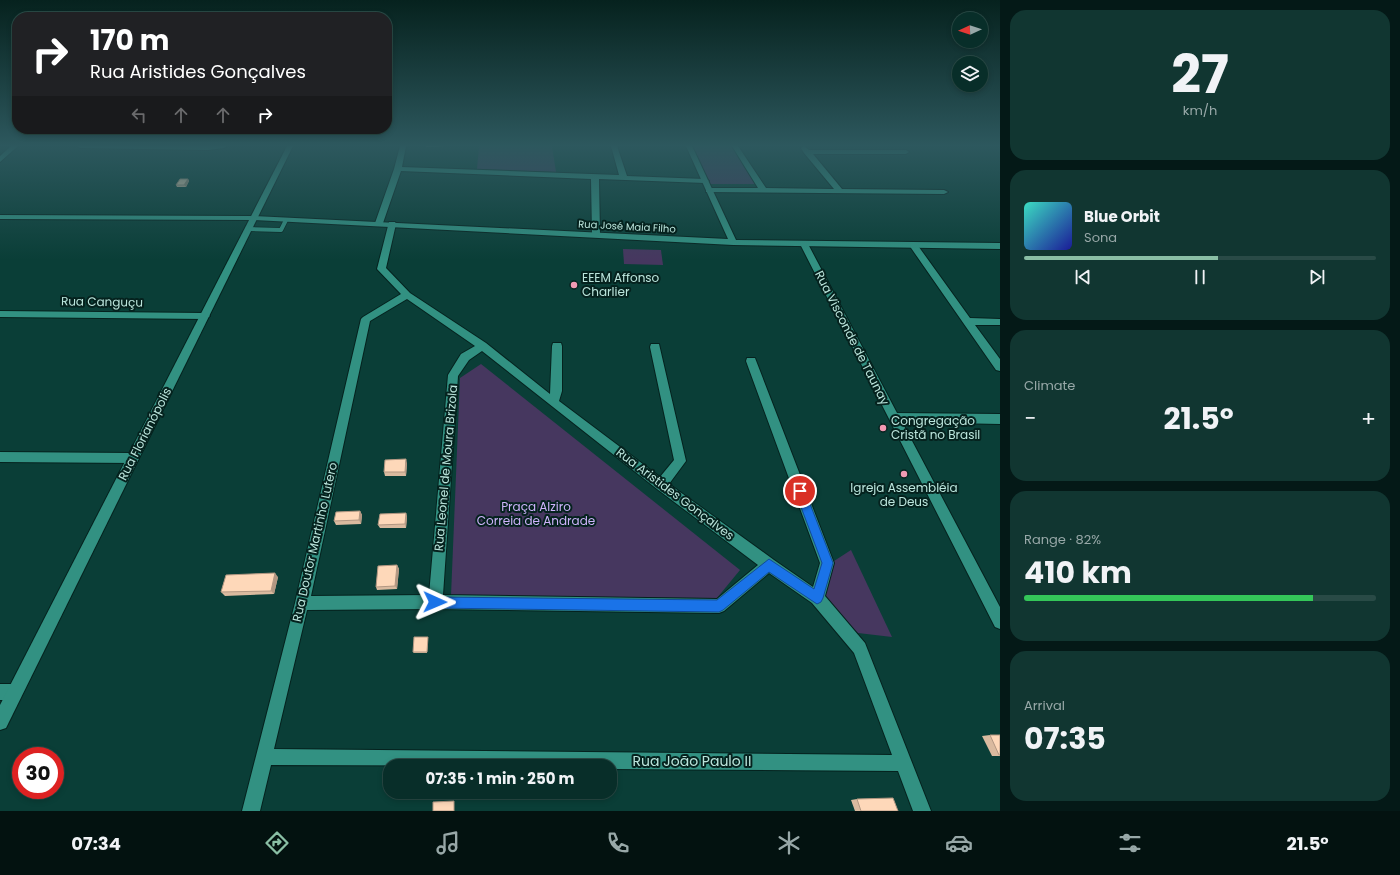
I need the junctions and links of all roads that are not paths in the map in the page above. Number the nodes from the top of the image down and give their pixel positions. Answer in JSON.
{"nodes":[{"id":1,"x":271,"y":184,"type":"edge"},
{"id":2,"x":393,"y":184,"type":"edge"},
{"id":3,"x":595,"y":184,"type":"edge"},
{"id":4,"x":706,"y":184,"type":"edge"},
{"id":5,"x":760,"y":184,"type":"edge"},
{"id":6,"x":834,"y":184,"type":"edge"},
{"id":7,"x":709,"y":190,"type":"junction"},
{"id":8,"x":764,"y":190,"type":"junction"},
{"id":9,"x":840,"y":191,"type":"junction"},
{"id":10,"x":944,"y":192,"type":"dead end"},
{"id":11,"x":0,"y":217,"type":"edge"},
{"id":12,"x":254,"y":218,"type":"junction"},
{"id":13,"x":286,"y":220,"type":"junction"},
{"id":14,"x":379,"y":223,"type":"junction"},
{"id":15,"x":392,"y":224,"type":"junction"},
{"id":16,"x":249,"y":229,"type":"junction"},
{"id":17,"x":596,"y":235,"type":"junction"},
{"id":18,"x":733,"y":242,"type":"junction"},
{"id":19,"x":804,"y":244,"type":"junction"},
{"id":20,"x":913,"y":245,"type":"junction"},
{"id":21,"x":1000,"y":246,"type":"edge"},
{"id":22,"x":407,"y":295,"type":"junction"},
{"id":23,"x":0,"y":314,"type":"edge"},
{"id":24,"x":205,"y":316,"type":"junction"},
{"id":25,"x":966,"y":321,"type":"junction"},
{"id":26,"x":1000,"y":322,"type":"edge"},
{"id":27,"x":482,"y":346,"type":"junction"},
{"id":28,"x":557,"y":346,"type":"dead end"},
{"id":29,"x":655,"y":347,"type":"dead end"},
{"id":30,"x":751,"y":361,"type":"dead end"},
{"id":31,"x":1000,"y":367,"type":"edge"},
{"id":32,"x":552,"y":402,"type":"junction"},
{"id":33,"x":892,"y":417,"type":"junction"},
{"id":34,"x":1000,"y":419,"type":"edge"},
{"id":35,"x":0,"y":458,"type":"edge"},
{"id":36,"x":133,"y":458,"type":"junction"},
{"id":37,"x":661,"y":485,"type":"junction"},
{"id":38,"x":769,"y":565,"type":"junction"},
{"id":39,"x":817,"y":598,"type":"junction"},
{"id":40,"x":435,"y":602,"type":"junction"},
{"id":41,"x":302,"y":603,"type":"junction"},
{"id":42,"x":1000,"y":622,"type":"edge"},
{"id":43,"x":8,"y":692,"type":"edge"},
{"id":44,"x":0,"y":722,"type":"edge"},
{"id":45,"x":264,"y":757,"type":"junction"},
{"id":46,"x":904,"y":763,"type":"junction"},
{"id":47,"x":251,"y":811,"type":"edge"},
{"id":48,"x":922,"y":811,"type":"edge"}],
"edges":[{"from":1,"to":12,"type":"street","name":"Rua Florianópolis"},
{"from":2,"to":14,"type":"street"},
{"from":3,"to":17,"type":"street"},
{"from":4,"to":7,"type":"street"},
{"from":5,"to":8,"type":"street"},
{"from":6,"to":9,"type":"street"},
{"from":7,"to":8,"type":"street"},
{"from":7,"to":18,"type":"street"},
{"from":8,"to":9,"type":"street"},
{"from":9,"to":10,"type":"street"},
{"from":11,"to":12,"type":"street","name":"Rua José Maia Filho"},
{"from":12,"to":13,"type":"street","name":"Rua José Maia Filho"},
{"from":12,"to":16,"type":"street","name":"Rua Florianópolis"},
{"from":13,"to":14,"type":"street","name":"Rua José Maia Filho"},
{"from":13,"to":16,"type":"lane"},
{"from":14,"to":15,"type":"street","name":"Rua José Maia Filho"},
{"from":15,"to":17,"type":"street","name":"Rua José Maia Filho"},
{"from":15,"to":22,"type":"street","name":"Rua Aristides Gonçalves"},
{"from":16,"to":24,"type":"street","name":"Rua Florianópolis"},
{"from":17,"to":18,"type":"street","name":"Rua José Maia Filho"},
{"from":18,"to":19,"type":"street","name":"Rua José Maia Filho"},
{"from":19,"to":20,"type":"street","name":"Rua José Maia Filho"},
{"from":19,"to":33,"type":"street","name":"Rua Visconde de Taunay"},
{"from":20,"to":21,"type":"street","name":"Rua José Maia Filho"},
{"from":20,"to":25,"type":"street"},
{"from":22,"to":27,"type":"street","name":"Rua Aristides Gonçalves"},
{"from":22,"to":41,"type":"street","name":"Rua Doutor Martinho Lutero"},
{"from":23,"to":24,"type":"street","name":"Rua Canguçu"},
{"from":24,"to":36,"type":"street","name":"Rua Florianópolis"},
{"from":25,"to":26,"type":"street"},
{"from":25,"to":31,"type":"street"},
{"from":27,"to":32,"type":"street","name":"Rua Aristides Gonçalves"},
{"from":27,"to":40,"type":"street","name":"Rua Leonel de Moura Brizola"},
{"from":28,"to":32,"type":"street"},
{"from":29,"to":37,"type":"street"},
{"from":30,"to":39,"type":"street"},
{"from":32,"to":37,"type":"street","name":"Rua Aristides Gonçalves"},
{"from":33,"to":34,"type":"street"},
{"from":33,"to":42,"type":"street","name":"Rua Visconde de Taunay"},
{"from":35,"to":36,"type":"street"},
{"from":36,"to":43,"type":"street","name":"Rua Florianópolis"},
{"from":37,"to":38,"type":"street","name":"Rua Aristides Gonçalves"},
{"from":38,"to":39,"type":"street","name":"Rua Aristides Gonçalves"},
{"from":38,"to":40,"type":"street"},
{"from":39,"to":46,"type":"street","name":"Rua Aristides Gonçalves"},
{"from":40,"to":41,"type":"street"},
{"from":41,"to":45,"type":"street","name":"Rua Doutor Martinho Lutero"},
{"from":43,"to":44,"type":"street","name":"Rua Florianópolis"},
{"from":45,"to":46,"type":"street","name":"Rua João Paulo II"},
{"from":45,"to":47,"type":"street","name":"Rua Doutor Martinho Lutero"},
{"from":46,"to":48,"type":"street","name":"Rua Aristides Gonçalves"}]}
